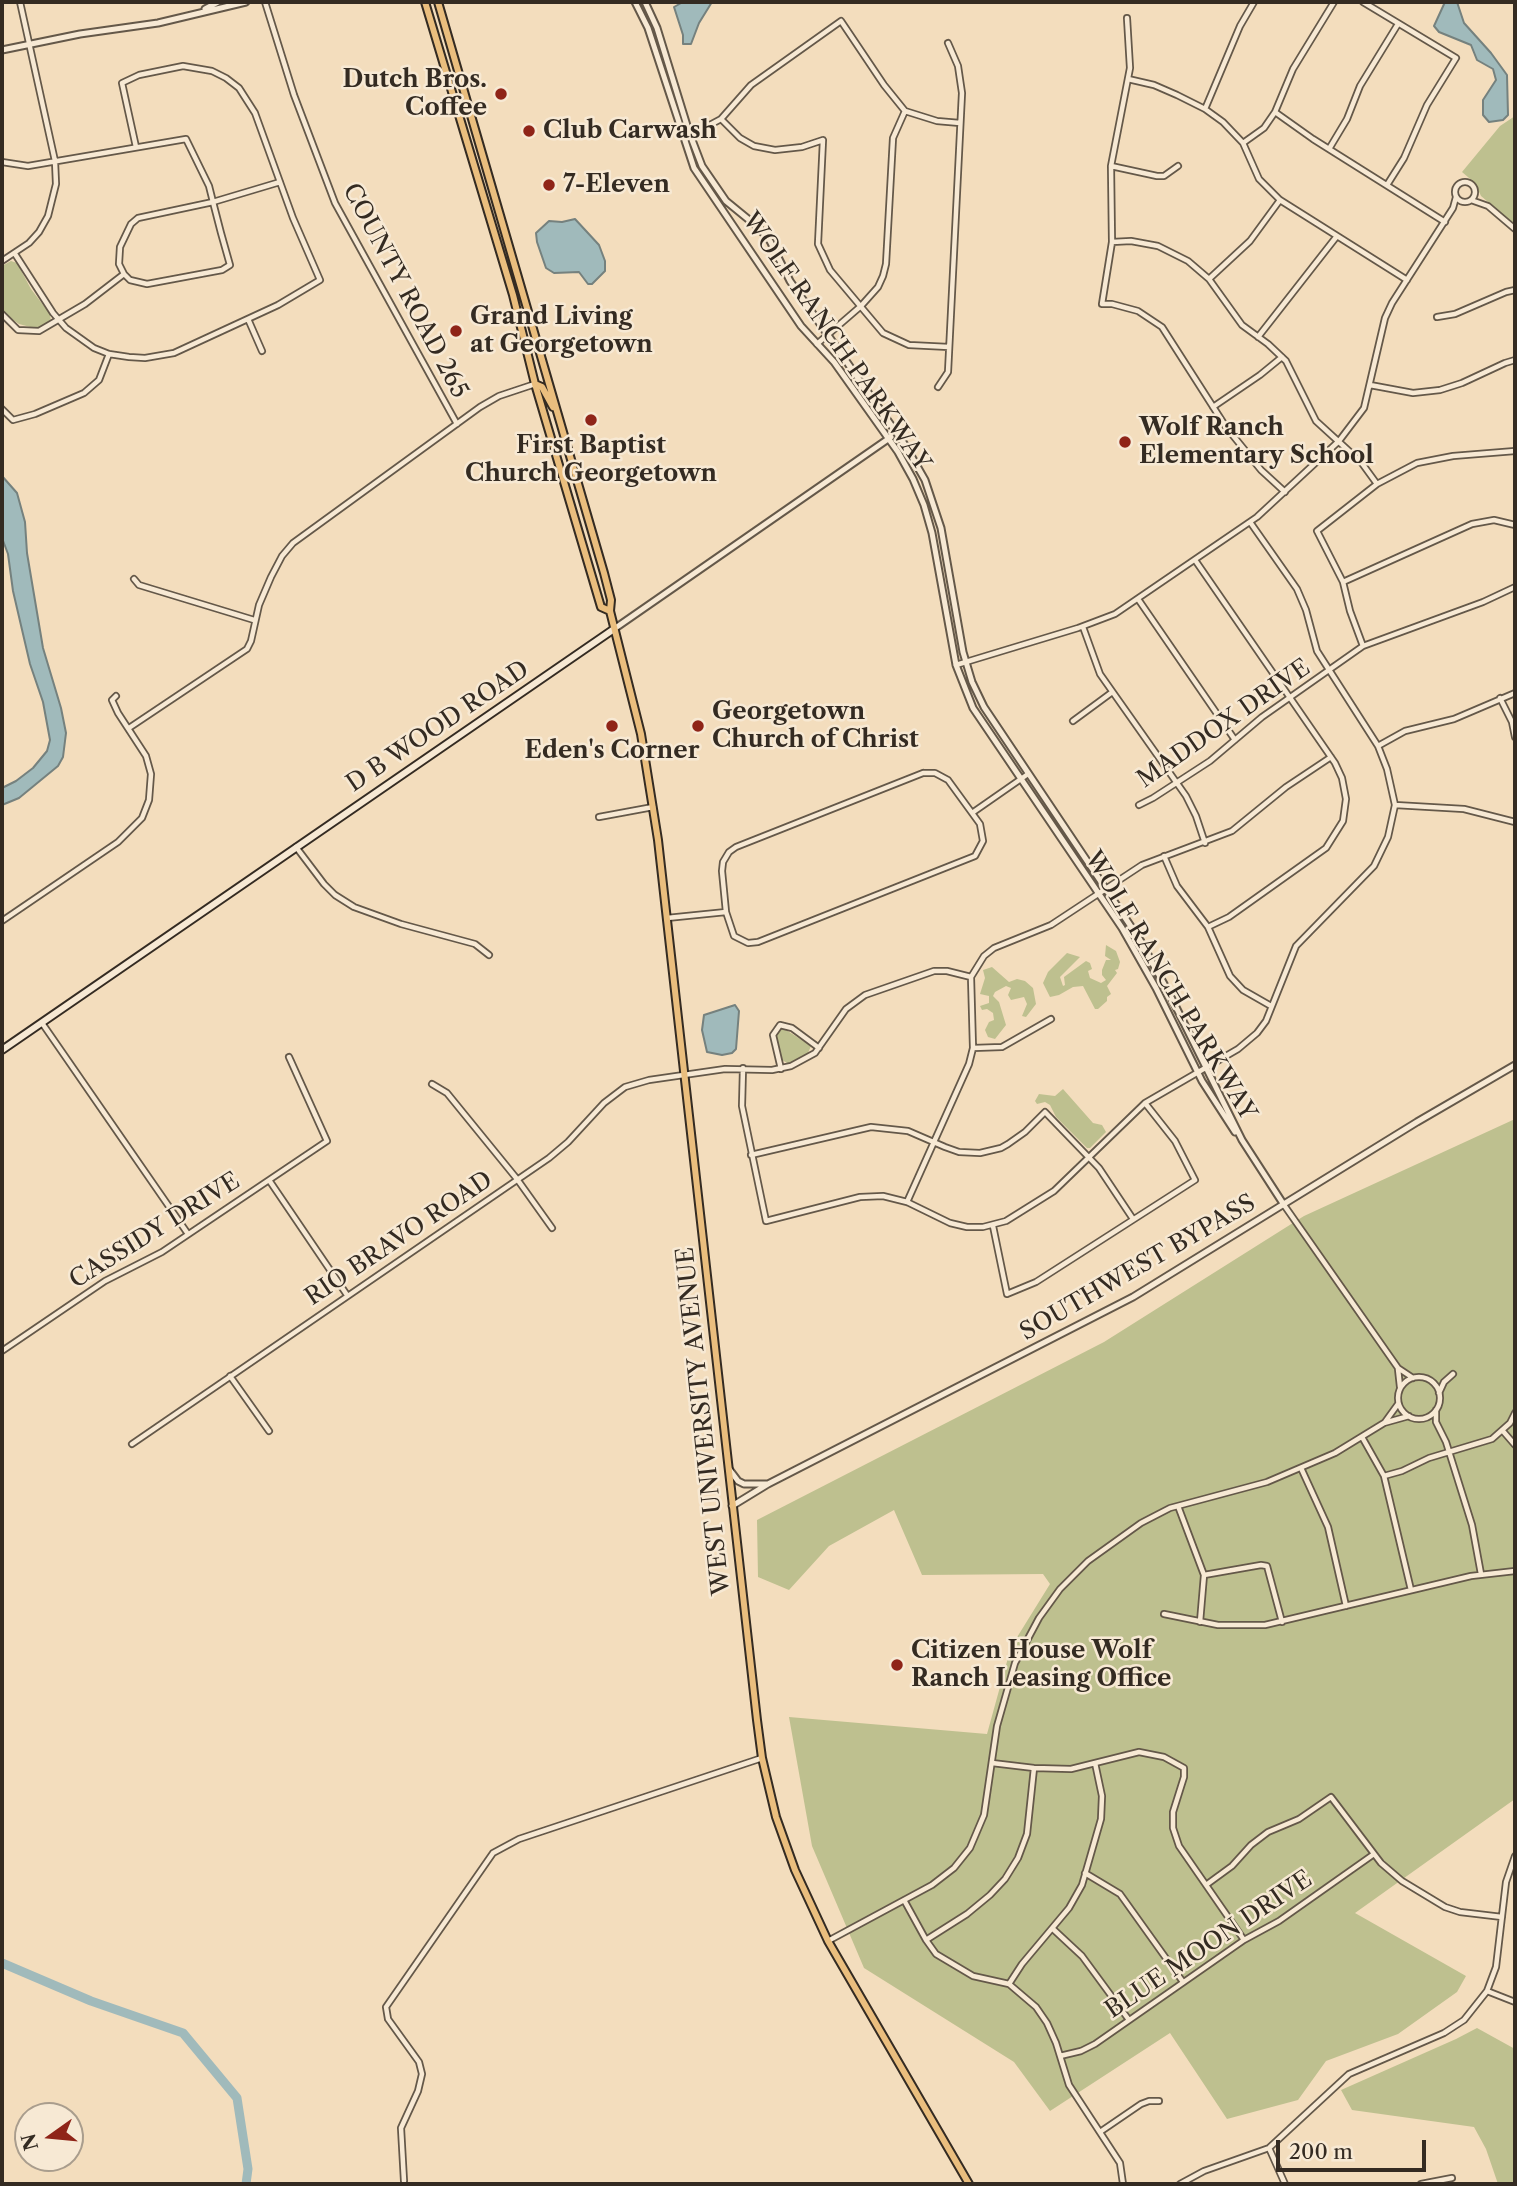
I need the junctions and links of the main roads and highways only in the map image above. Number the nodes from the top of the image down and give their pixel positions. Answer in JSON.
{"nodes":[{"id":1,"x":425,"y":2,"type":"edge"},
{"id":2,"x":438,"y":2,"type":"edge"},
{"id":3,"x":517,"y":312,"type":"junction"},
{"id":4,"x":538,"y":346,"type":"junction"},
{"id":5,"x":535,"y":384,"type":"junction"},
{"id":6,"x":559,"y":418,"type":"junction"},
{"id":7,"x":610,"y":611,"type":"junction"},
{"id":8,"x":614,"y":629,"type":"junction"},
{"id":9,"x":2,"y":1051,"type":"edge"},
{"id":10,"x":969,"y":2184,"type":"edge"}],
"edges":[{"from":1,"to":3,"type":"main road","name":"WEST UNIVERSITY AVENUE"},
{"from":2,"to":4,"type":"main road","name":"WEST UNIVERSITY AVENUE"},
{"from":3,"to":4,"type":"main road"},
{"from":3,"to":5,"type":"main road","name":"WEST UNIVERSITY AVENUE"},
{"from":4,"to":6,"type":"main road","name":"WEST UNIVERSITY AVENUE"},
{"from":5,"to":6,"type":"main road"},
{"from":5,"to":7,"type":"main road","name":"WEST UNIVERSITY AVENUE"},
{"from":6,"to":7,"type":"main road","name":"WEST UNIVERSITY AVENUE"},
{"from":7,"to":8,"type":"main road","name":"WEST UNIVERSITY AVENUE"},
{"from":8,"to":9,"type":"main road","name":"D B WOOD ROAD"},
{"from":8,"to":10,"type":"main road","name":"WEST UNIVERSITY AVENUE"}]}
